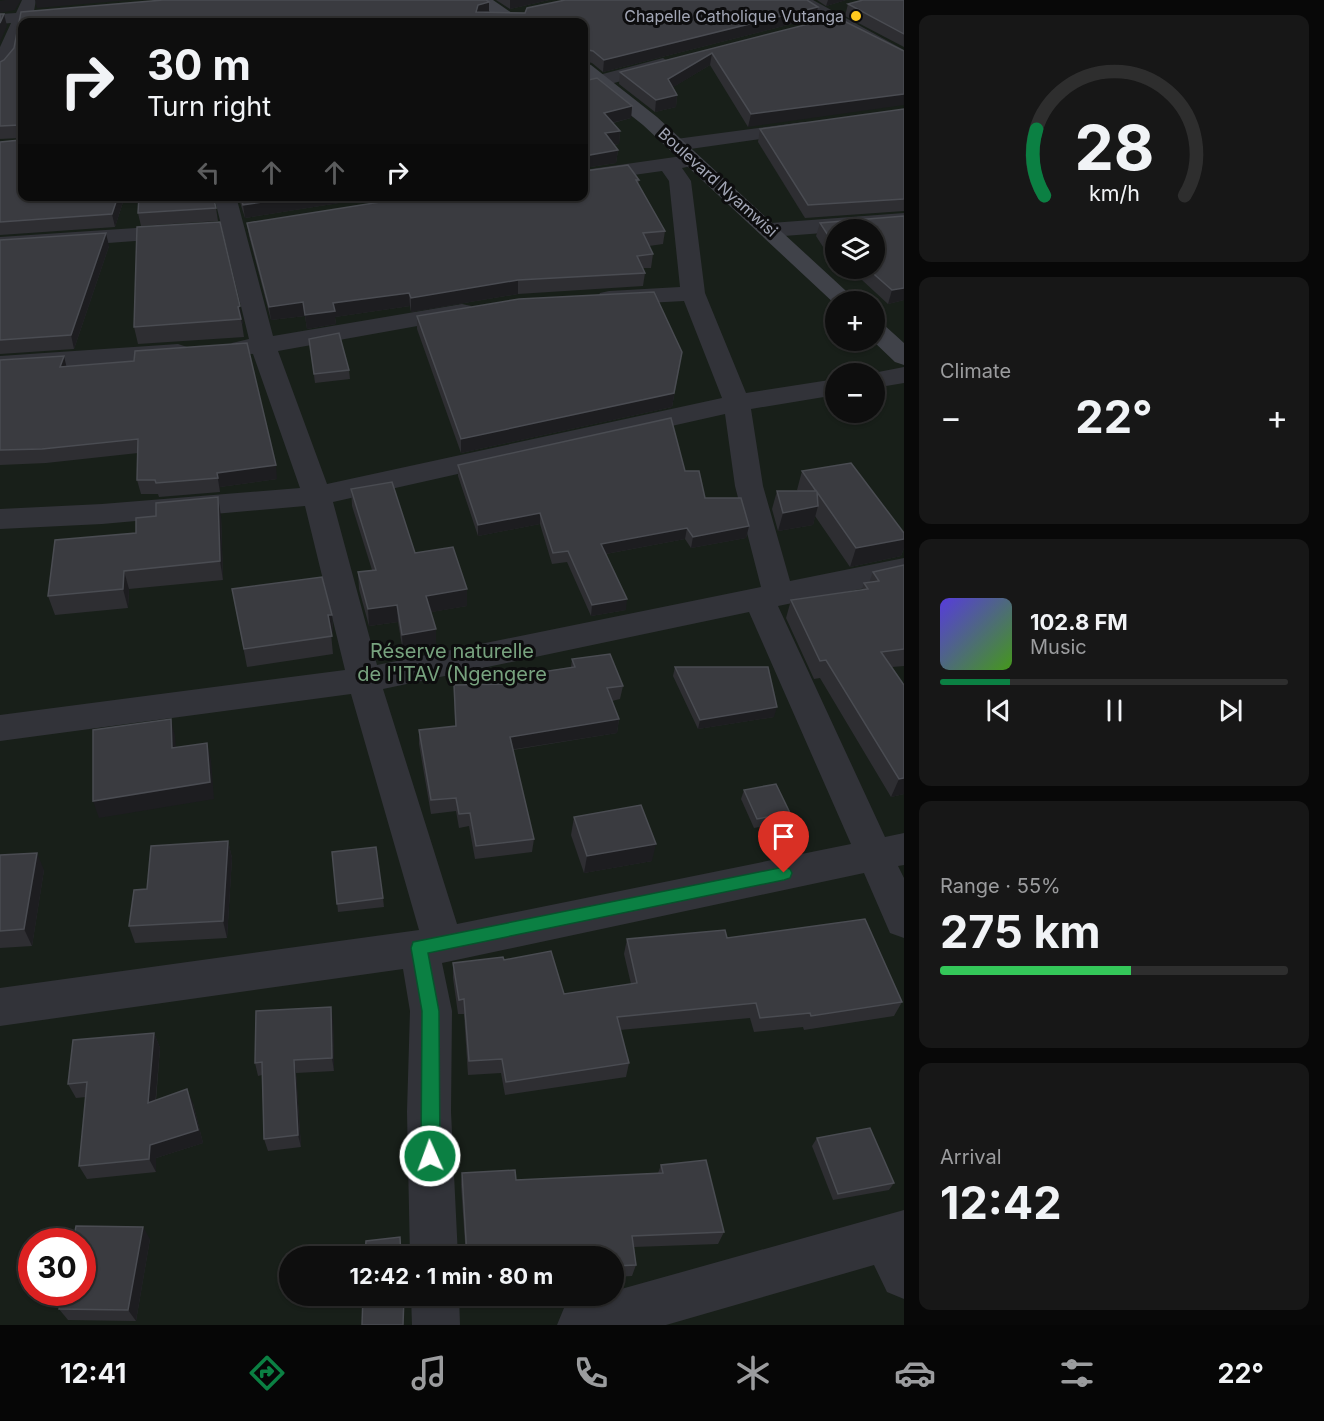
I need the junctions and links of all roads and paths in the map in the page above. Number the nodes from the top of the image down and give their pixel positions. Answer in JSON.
{"nodes":[{"id":1,"x":30,"y":0,"type":"edge"},
{"id":2,"x":481,"y":0,"type":"edge"},
{"id":3,"x":800,"y":0,"type":"edge"},
{"id":4,"x":79,"y":13,"type":"edge"},
{"id":5,"x":837,"y":14,"type":"junction"},
{"id":6,"x":18,"y":18,"type":"edge"},
{"id":7,"x":21,"y":18,"type":"joint"},
{"id":8,"x":518,"y":18,"type":"edge"},
{"id":9,"x":0,"y":19,"type":"edge"},
{"id":10,"x":18,"y":25,"type":"edge"},
{"id":11,"x":811,"y":28,"type":"edge"},
{"id":12,"x":904,"y":58,"type":"edge"},
{"id":13,"x":680,"y":60,"type":"edge"},
{"id":14,"x":0,"y":68,"type":"edge"},
{"id":15,"x":593,"y":83,"type":"edge"},
{"id":16,"x":823,"y":125,"type":"edge"},
{"id":17,"x":679,"y":156,"type":"junction"},
{"id":18,"x":588,"y":175,"type":"edge"},
{"id":19,"x":225,"y":201,"type":"edge"},
{"id":20,"x":904,"y":220,"type":"edge"},
{"id":21,"x":226,"y":229,"type":"junction"},
{"id":22,"x":771,"y":230,"type":"junction"},
{"id":23,"x":0,"y":244,"type":"edge"},
{"id":24,"x":835,"y":291,"type":"edge"},
{"id":25,"x":693,"y":292,"type":"junction"},
{"id":26,"x":586,"y":299,"type":"edge"},
{"id":27,"x":485,"y":308,"type":"edge"},
{"id":28,"x":885,"y":339,"type":"edge"},
{"id":29,"x":263,"y":346,"type":"junction"},
{"id":30,"x":904,"y":357,"type":"edge"},
{"id":31,"x":0,"y":364,"type":"edge"},
{"id":32,"x":904,"y":375,"type":"edge"},
{"id":33,"x":885,"y":378,"type":"edge"},
{"id":34,"x":825,"y":389,"type":"edge"},
{"id":35,"x":737,"y":403,"type":"junction"},
{"id":36,"x":317,"y":496,"type":"junction"},
{"id":37,"x":0,"y":519,"type":"edge"},
{"id":38,"x":904,"y":569,"type":"edge"},
{"id":39,"x":769,"y":596,"type":"junction"},
{"id":40,"x":364,"y":680,"type":"junction"},
{"id":41,"x":0,"y":728,"type":"edge"},
{"id":42,"x":890,"y":852,"type":"edge"},
{"id":43,"x":904,"y":921,"type":"edge"},
{"id":44,"x":431,"y":946,"type":"junction"},
{"id":45,"x":0,"y":1007,"type":"edge"},
{"id":46,"x":434,"y":1246,"type":"edge"},
{"id":47,"x":898,"y":1249,"type":"edge"},
{"id":48,"x":435,"y":1306,"type":"edge"},
{"id":49,"x":436,"y":1325,"type":"edge"},
{"id":50,"x":581,"y":1325,"type":"edge"}],
"edges":[{"from":1,"to":7,"type":"street"},
{"from":2,"to":8,"type":"main road"},
{"from":3,"to":5,"type":"street"},
{"from":4,"to":7,"type":"street"},
{"from":5,"to":11,"type":"street"},
{"from":5,"to":12,"type":"street"},
{"from":6,"to":9,"type":"street"},
{"from":10,"to":14,"type":"street"},
{"from":13,"to":15,"type":"street"},
{"from":15,"to":17,"type":"main road","name":"Boulevard Nyamwisi"},
{"from":16,"to":17,"type":"street"},
{"from":17,"to":18,"type":"street"},
{"from":17,"to":22,"type":"main road","name":"Boulevard Nyamwisi"},
{"from":17,"to":25,"type":"street"},
{"from":19,"to":21,"type":"street"},
{"from":20,"to":22,"type":"street"},
{"from":21,"to":23,"type":"street"},
{"from":21,"to":29,"type":"street"},
{"from":22,"to":24,"type":"main road","name":"Boulevard Nyamwisi"},
{"from":25,"to":26,"type":"street"},
{"from":25,"to":35,"type":"street"},
{"from":27,"to":29,"type":"street"},
{"from":28,"to":30,"type":"main road"},
{"from":29,"to":31,"type":"street"},
{"from":29,"to":36,"type":"street"},
{"from":32,"to":33,"type":"street"},
{"from":34,"to":35,"type":"street"},
{"from":35,"to":36,"type":"street"},
{"from":35,"to":39,"type":"street"},
{"from":36,"to":37,"type":"street"},
{"from":36,"to":40,"type":"street"},
{"from":38,"to":39,"type":"street"},
{"from":39,"to":40,"type":"street"},
{"from":39,"to":42,"type":"street"},
{"from":40,"to":41,"type":"street"},
{"from":40,"to":44,"type":"street"},
{"from":42,"to":43,"type":"street"},
{"from":42,"to":44,"type":"street"},
{"from":44,"to":45,"type":"street"},
{"from":44,"to":46,"type":"street"},
{"from":47,"to":50,"type":"street"},
{"from":48,"to":49,"type":"street"}]}
